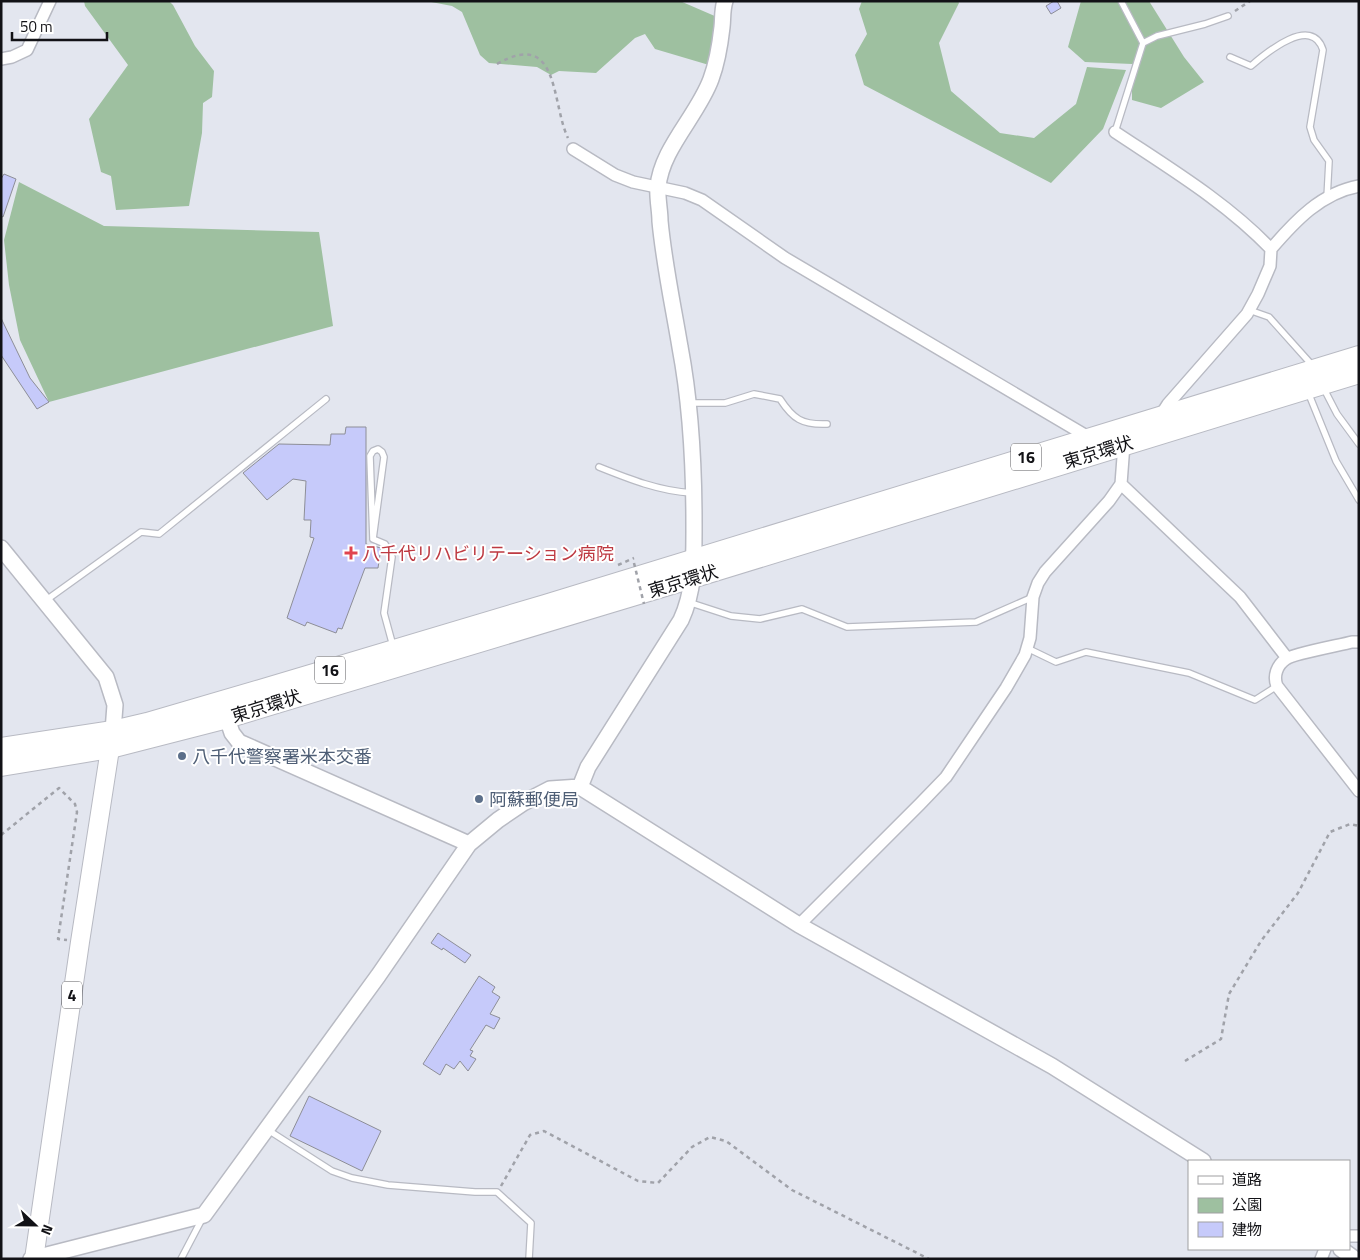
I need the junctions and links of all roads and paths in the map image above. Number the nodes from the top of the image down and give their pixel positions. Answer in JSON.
{"nodes":[{"id":1,"x":50,"y":1,"type":"edge"},
{"id":2,"x":725,"y":1,"type":"edge"},
{"id":3,"x":1121,"y":1,"type":"edge"},
{"id":4,"x":1250,"y":1,"type":"edge"},
{"id":5,"x":1228,"y":16,"type":"joint"},
{"id":6,"x":1142,"y":43,"type":"junction"},
{"id":7,"x":1230,"y":57,"type":"dead end"},
{"id":8,"x":1,"y":59,"type":"edge"},
{"id":9,"x":497,"y":64,"type":"dead end"},
{"id":10,"x":1116,"y":132,"type":"joint"},
{"id":11,"x":573,"y":149,"type":"joint"},
{"id":12,"x":658,"y":186,"type":"junction"},
{"id":13,"x":1359,"y":186,"type":"edge"},
{"id":14,"x":1326,"y":198,"type":"junction"},
{"id":15,"x":1271,"y":249,"type":"junction"},
{"id":16,"x":1249,"y":310,"type":"junction"},
{"id":17,"x":1359,"y":356,"type":"edge"},
{"id":18,"x":1359,"y":373,"type":"edge"},
{"id":19,"x":1314,"y":381,"type":"junction"},
{"id":20,"x":326,"y":399,"type":"dead end"},
{"id":21,"x":687,"y":403,"type":"junction"},
{"id":22,"x":1161,"y":415,"type":"junction"},
{"id":23,"x":826,"y":424,"type":"dead end"},
{"id":24,"x":1090,"y":438,"type":"junction"},
{"id":25,"x":1124,"y":444,"type":"junction"},
{"id":26,"x":1359,"y":444,"type":"edge"},
{"id":27,"x":599,"y":467,"type":"dead end"},
{"id":28,"x":1121,"y":484,"type":"junction"},
{"id":29,"x":694,"y":494,"type":"junction"},
{"id":30,"x":1359,"y":500,"type":"edge"},
{"id":31,"x":372,"y":539,"type":"junction"},
{"id":32,"x":1,"y":548,"type":"edge"},
{"id":33,"x":634,"y":563,"type":"dead end"},
{"id":34,"x":693,"y":568,"type":"junction"},
{"id":35,"x":1033,"y":597,"type":"junction"},
{"id":36,"x":45,"y":601,"type":"junction"},
{"id":37,"x":688,"y":602,"type":"junction"},
{"id":38,"x":644,"y":604,"type":"dead end"},
{"id":39,"x":1359,"y":642,"type":"edge"},
{"id":40,"x":1027,"y":648,"type":"junction"},
{"id":41,"x":394,"y":651,"type":"junction"},
{"id":42,"x":1287,"y":658,"type":"junction"},
{"id":43,"x":1277,"y":686,"type":"junction"},
{"id":44,"x":227,"y":718,"type":"junction"},
{"id":45,"x":112,"y":739,"type":"junction"},
{"id":46,"x":1,"y":748,"type":"edge"},
{"id":47,"x":1,"y":766,"type":"edge"},
{"id":48,"x":580,"y":786,"type":"junction"},
{"id":49,"x":1359,"y":791,"type":"edge"},
{"id":50,"x":1359,"y":826,"type":"edge"},
{"id":51,"x":1,"y":835,"type":"edge"},
{"id":52,"x":469,"y":844,"type":"junction"},
{"id":53,"x":800,"y":925,"type":"junction"},
{"id":54,"x":80,"y":942,"type":"junction"},
{"id":55,"x":1185,"y":1060,"type":"dead end"},
{"id":56,"x":268,"y":1130,"type":"junction"},
{"id":57,"x":1201,"y":1160,"type":"edge"},
{"id":58,"x":497,"y":1192,"type":"junction"},
{"id":59,"x":204,"y":1214,"type":"junction"},
{"id":60,"x":1342,"y":1250,"type":"edge"},
{"id":61,"x":34,"y":1258,"type":"edge"},
{"id":62,"x":181,"y":1259,"type":"edge"},
{"id":63,"x":529,"y":1259,"type":"edge"},
{"id":64,"x":928,"y":1259,"type":"edge"},
{"id":65,"x":1355,"y":1259,"type":"edge"}],
"edges":[{"from":1,"to":8,"type":"street"},
{"from":2,"to":12,"type":"street"},
{"from":3,"to":6,"type":"lane"},
{"from":4,"to":5,"type":"path"},
{"from":5,"to":6,"type":"lane"},
{"from":6,"to":10,"type":"lane"},
{"from":7,"to":14,"type":"lane"},
{"from":9,"to":11,"type":"path"},
{"from":10,"to":15,"type":"street"},
{"from":11,"to":12,"type":"street"},
{"from":12,"to":21,"type":"street"},
{"from":12,"to":24,"type":"street"},
{"from":13,"to":14,"type":"street"},
{"from":14,"to":15,"type":"street"},
{"from":15,"to":16,"type":"street"},
{"from":16,"to":19,"type":"lane"},
{"from":16,"to":22,"type":"street"},
{"from":17,"to":19,"type":"highway","name":"東京環状","number":"16"},
{"from":18,"to":19,"type":"highway","name":"東京環状","number":"16"},
{"from":19,"to":22,"type":"highway","name":"東京環状","number":"16"},
{"from":19,"to":25,"type":"highway","name":"東京環状","number":"16"},
{"from":19,"to":26,"type":"lane"},
{"from":19,"to":30,"type":"lane"},
{"from":20,"to":36,"type":"lane"},
{"from":21,"to":23,"type":"lane"},
{"from":21,"to":29,"type":"street"},
{"from":22,"to":24,"type":"highway","name":"東京環状","number":"16"},
{"from":24,"to":34,"type":"highway","name":"東京環状","number":"16"},
{"from":25,"to":28,"type":"street"},
{"from":25,"to":34,"type":"highway","name":"東京環状","number":"16"},
{"from":27,"to":29,"type":"lane"},
{"from":28,"to":35,"type":"street"},
{"from":28,"to":42,"type":"street"},
{"from":29,"to":34,"type":"street"},
{"from":31,"to":31,"type":"lane"},
{"from":31,"to":41,"type":"lane"},
{"from":32,"to":36,"type":"street"},
{"from":33,"to":38,"type":"path","bridge":true},
{"from":34,"to":37,"type":"street"},
{"from":34,"to":41,"type":"highway","name":"東京環状","number":"16"},
{"from":34,"to":44,"type":"highway","name":"東京環状","number":"16"},
{"from":35,"to":37,"type":"lane"},
{"from":35,"to":40,"type":"street"},
{"from":36,"to":45,"type":"street"},
{"from":37,"to":48,"type":"street"},
{"from":39,"to":42,"type":"street"},
{"from":40,"to":43,"type":"lane"},
{"from":40,"to":53,"type":"street"},
{"from":41,"to":45,"type":"highway","name":"東京環状","number":"16"},
{"from":42,"to":43,"type":"street"},
{"from":43,"to":49,"type":"street"},
{"from":44,"to":45,"type":"highway","name":"東京環状","number":"16"},
{"from":44,"to":52,"type":"street"},
{"from":45,"to":46,"type":"highway","name":"東京環状","number":"16"},
{"from":45,"to":47,"type":"highway","name":"東京環状","number":"16"},
{"from":45,"to":54,"type":"main road","number":"4"},
{"from":48,"to":52,"type":"street"},
{"from":48,"to":53,"type":"street"},
{"from":50,"to":55,"type":"path"},
{"from":51,"to":54,"type":"path"},
{"from":52,"to":56,"type":"street"},
{"from":53,"to":57,"type":"street"},
{"from":54,"to":61,"type":"main road","number":"4"},
{"from":56,"to":58,"type":"lane"},
{"from":56,"to":59,"type":"street"},
{"from":58,"to":63,"type":"lane"},
{"from":58,"to":64,"type":"path"},
{"from":59,"to":61,"type":"street"},
{"from":59,"to":62,"type":"lane"},
{"from":60,"to":65,"type":"street"}]}
